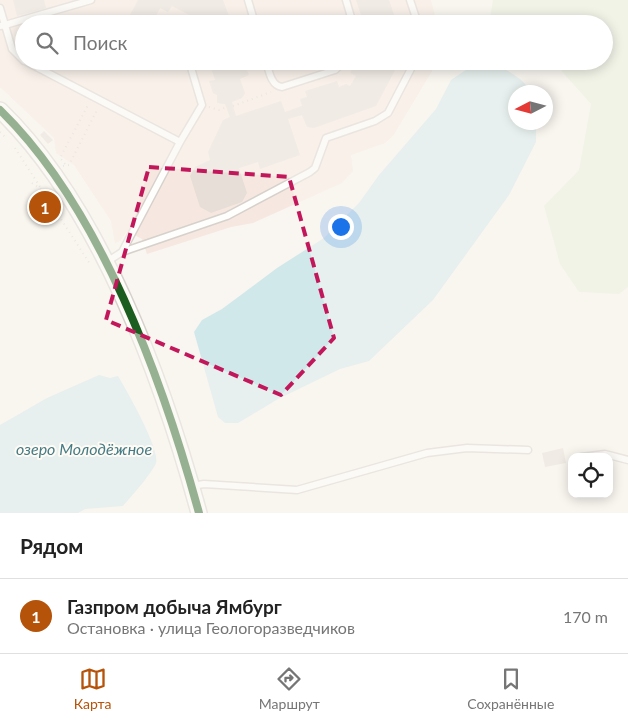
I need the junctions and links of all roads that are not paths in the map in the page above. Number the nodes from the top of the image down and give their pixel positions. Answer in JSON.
{"nodes":[{"id":1,"x":91,"y":0,"type":"edge"},
{"id":2,"x":248,"y":0,"type":"edge"},
{"id":3,"x":346,"y":0,"type":"edge"},
{"id":4,"x":410,"y":0,"type":"edge"},
{"id":5,"x":0,"y":8,"type":"edge"},
{"id":6,"x":38,"y":15,"type":"edge"},
{"id":7,"x":252,"y":15,"type":"edge"},
{"id":8,"x":350,"y":15,"type":"edge"},
{"id":9,"x":415,"y":15,"type":"edge"},
{"id":10,"x":15,"y":21,"type":"edge"},
{"id":11,"x":2,"y":25,"type":"edge"},
{"id":12,"x":15,"y":52,"type":"edge"},
{"id":13,"x":41,"y":70,"type":"edge"},
{"id":14,"x":192,"y":70,"type":"edge"},
{"id":15,"x":269,"y":70,"type":"edge"},
{"id":16,"x":335,"y":70,"type":"edge"},
{"id":17,"x":410,"y":70,"type":"edge"},
{"id":18,"x":0,"y":110,"type":"edge"},
{"id":19,"x":180,"y":142,"type":"junction"},
{"id":20,"x":122,"y":252,"type":"junction"},
{"id":21,"x":105,"y":263,"type":"junction"},
{"id":22,"x":528,"y":450,"type":"dead end"},
{"id":23,"x":613,"y":456,"type":"edge"},
{"id":24,"x":628,"y":460,"type":"edge"},
{"id":25,"x":192,"y":486,"type":"junction"},
{"id":26,"x":199,"y":513,"type":"edge"}],
"edges":[{"from":1,"to":6,"type":"lane"},
{"from":2,"to":7,"type":"lane"},
{"from":3,"to":8,"type":"lane"},
{"from":4,"to":9,"type":"lane"},
{"from":5,"to":11,"type":"lane"},
{"from":10,"to":11,"type":"lane"},
{"from":11,"to":12,"type":"lane"},
{"from":13,"to":19,"type":"lane"},
{"from":14,"to":19,"type":"lane"},
{"from":15,"to":16,"type":"lane"},
{"from":17,"to":20,"type":"lane"},
{"from":18,"to":21,"type":"street"},
{"from":19,"to":20,"type":"lane"},
{"from":20,"to":21,"type":"lane"},
{"from":21,"to":25,"type":"street"},
{"from":22,"to":25,"type":"lane"},
{"from":23,"to":24,"type":"lane"},
{"from":25,"to":26,"type":"street"}]}
